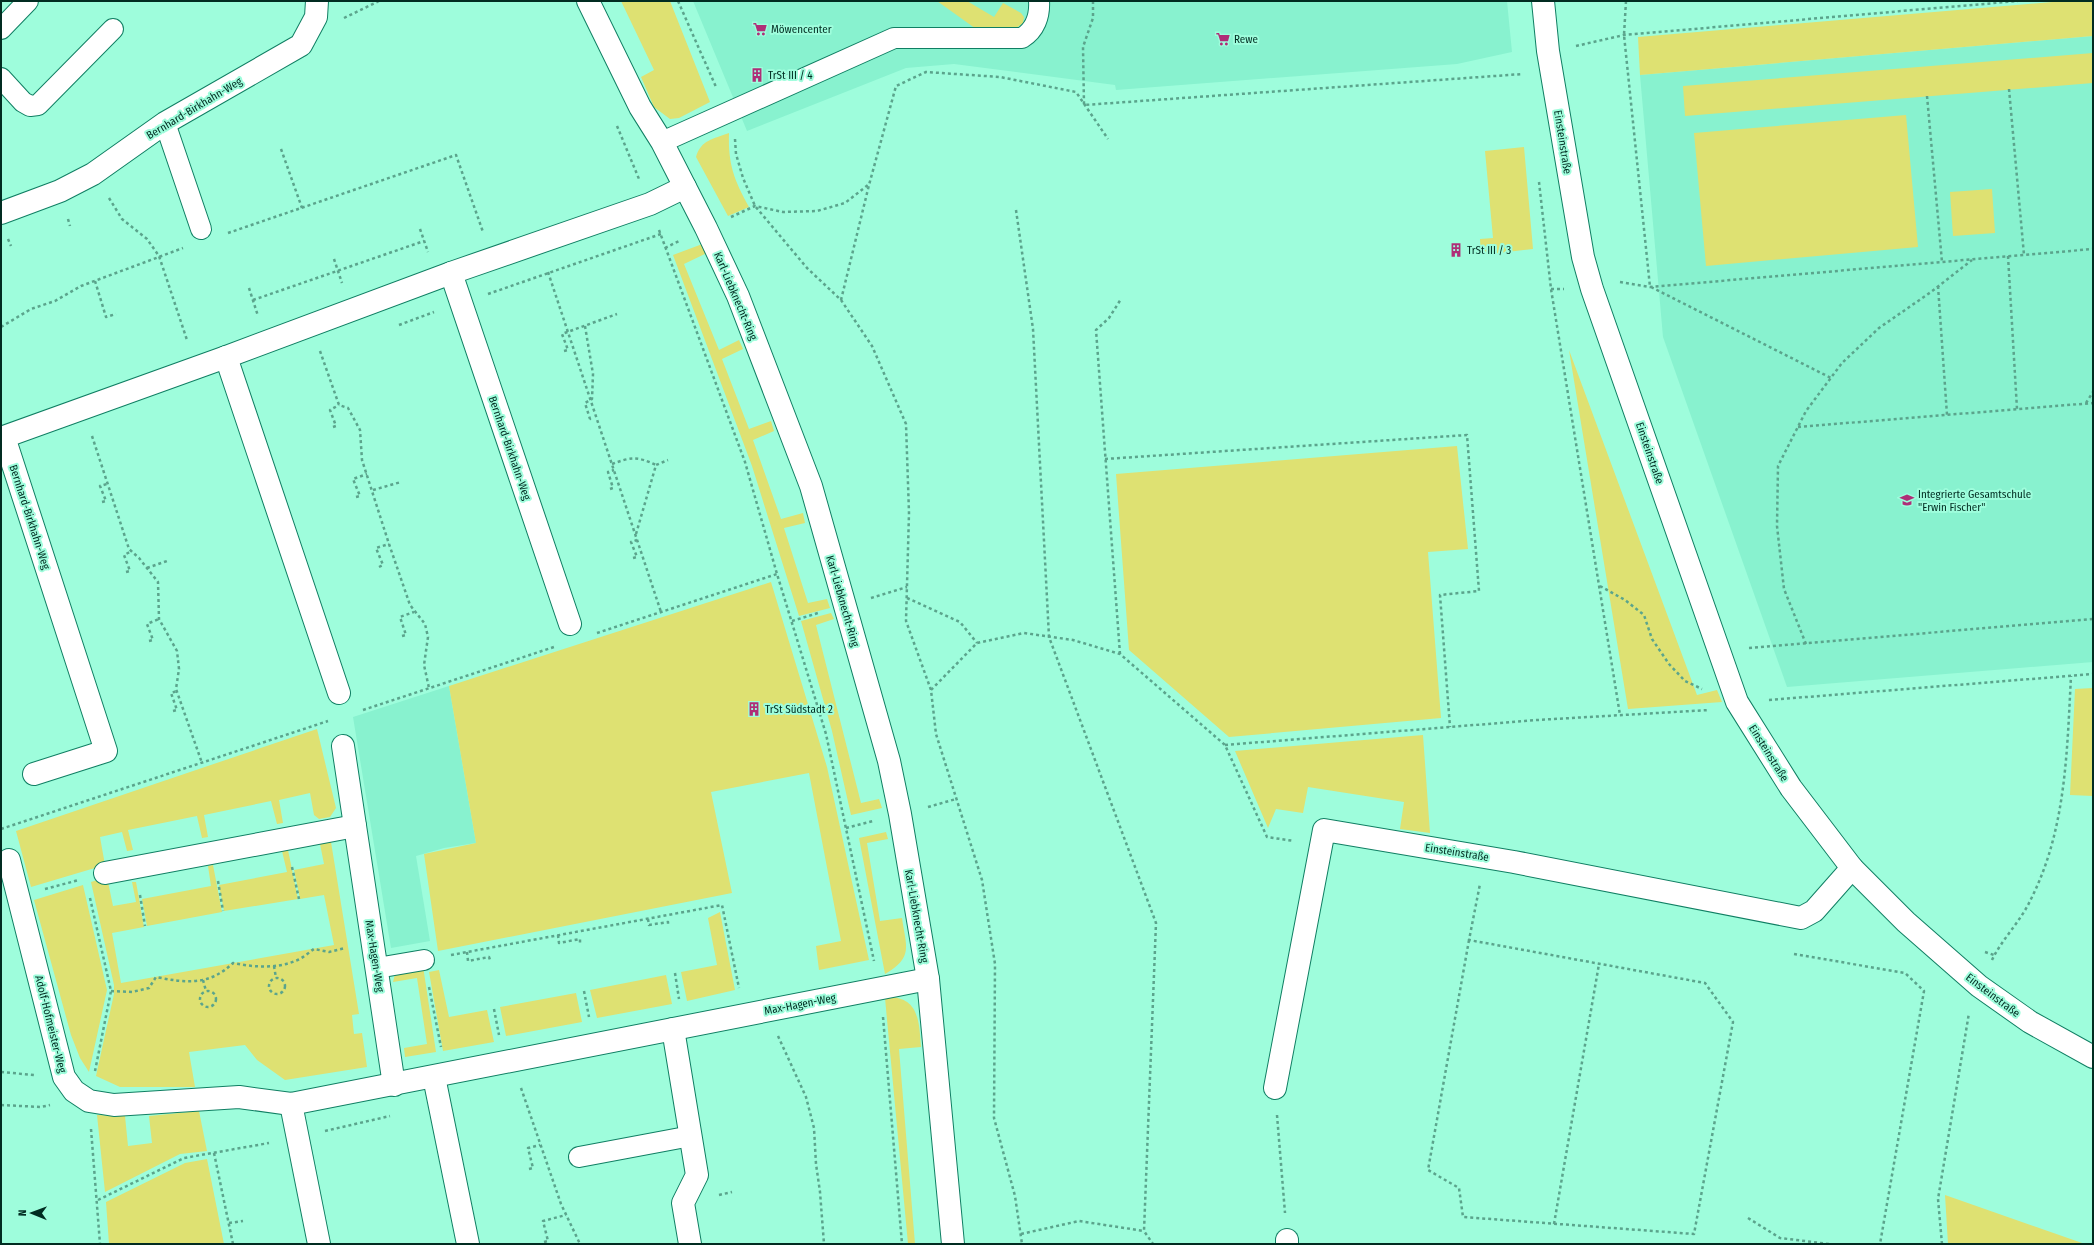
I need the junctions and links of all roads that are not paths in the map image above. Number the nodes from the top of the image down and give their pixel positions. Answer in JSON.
{"nodes":[{"id":1,"x":28,"y":1,"type":"edge"},
{"id":2,"x":588,"y":1,"type":"edge"},
{"id":3,"x":1039,"y":1,"type":"edge"},
{"id":4,"x":1543,"y":1,"type":"edge"},
{"id":5,"x":317,"y":9,"type":"edge"},
{"id":6,"x":1,"y":29,"type":"edge"},
{"id":7,"x":113,"y":29,"type":"dead end"},
{"id":8,"x":1,"y":78,"type":"edge"},
{"id":9,"x":165,"y":123,"type":"junction"},
{"id":10,"x":662,"y":142,"type":"junction"},
{"id":11,"x":685,"y":187,"type":"junction"},
{"id":12,"x":1,"y":213,"type":"edge"},
{"id":13,"x":202,"y":229,"type":"dead end"},
{"id":14,"x":451,"y":273,"type":"junction"},
{"id":15,"x":226,"y":357,"type":"junction"},
{"id":16,"x":3,"y":437,"type":"edge"},
{"id":17,"x":570,"y":624,"type":"dead end"},
{"id":18,"x":339,"y":694,"type":"dead end"},
{"id":19,"x":343,"y":746,"type":"dead end"},
{"id":20,"x":34,"y":774,"type":"dead end"},
{"id":21,"x":355,"y":826,"type":"junction"},
{"id":22,"x":9,"y":860,"type":"dead end"},
{"id":23,"x":1852,"y":868,"type":"junction"},
{"id":24,"x":95,"y":876,"type":"road end"},
{"id":25,"x":424,"y":960,"type":"road end"},
{"id":26,"x":377,"y":968,"type":"junction"},
{"id":27,"x":928,"y":979,"type":"junction"},
{"id":28,"x":673,"y":1029,"type":"junction"},
{"id":29,"x":2093,"y":1057,"type":"edge"},
{"id":30,"x":440,"y":1076,"type":"junction"},
{"id":31,"x":394,"y":1085,"type":"junction"},
{"id":32,"x":1275,"y":1088,"type":"road end"},
{"id":33,"x":240,"y":1097,"type":"joint"},
{"id":34,"x":291,"y":1104,"type":"junction"},
{"id":35,"x":690,"y":1136,"type":"junction"},
{"id":36,"x":579,"y":1158,"type":"dead end"},
{"id":37,"x":319,"y":1244,"type":"edge"},
{"id":38,"x":468,"y":1244,"type":"edge"},
{"id":39,"x":690,"y":1244,"type":"edge"},
{"id":40,"x":953,"y":1244,"type":"edge"}],
"edges":[{"from":1,"to":6,"type":"lane"},
{"from":2,"to":10,"type":"street","name":"Karl-Liebknecht-Ring"},
{"from":3,"to":10,"type":"lane"},
{"from":4,"to":23,"type":"street","name":"Einsteinstraße"},
{"from":5,"to":9,"type":"street","name":"Bernhard-Birkhahn-Weg"},
{"from":7,"to":8,"type":"lane"},
{"from":9,"to":12,"type":"street","name":"Bernhard-Birkhahn-Weg"},
{"from":9,"to":13,"type":"lane"},
{"from":10,"to":11,"type":"street","name":"Karl-Liebknecht-Ring"},
{"from":11,"to":14,"type":"street","name":"Bernhard-Birkhahn-Weg"},
{"from":11,"to":27,"type":"street","name":"Karl-Liebknecht-Ring"},
{"from":14,"to":15,"type":"street","name":"Bernhard-Birkhahn-Weg"},
{"from":14,"to":17,"type":"street","name":"Bernhard-Birkhahn-Weg"},
{"from":15,"to":16,"type":"street","name":"Bernhard-Birkhahn-Weg"},
{"from":15,"to":18,"type":"street"},
{"from":16,"to":20,"type":"street","name":"Bernhard-Birkhahn-Weg"},
{"from":19,"to":21,"type":"street","name":"Max-Hagen-Weg"},
{"from":21,"to":24,"type":"street"},
{"from":21,"to":26,"type":"street","name":"Max-Hagen-Weg"},
{"from":22,"to":33,"type":"street","name":"Adolf-Hofmeister-Weg"},
{"from":23,"to":29,"type":"street","name":"Einsteinstraße"},
{"from":23,"to":32,"type":"street","name":"Einsteinstraße"},
{"from":25,"to":26,"type":"lane"},
{"from":26,"to":31,"type":"street","name":"Max-Hagen-Weg"},
{"from":27,"to":28,"type":"street","name":"Max-Hagen-Weg"},
{"from":27,"to":40,"type":"street","name":"Karl-Liebknecht-Ring"},
{"from":28,"to":30,"type":"street","name":"Max-Hagen-Weg"},
{"from":28,"to":35,"type":"street"},
{"from":30,"to":31,"type":"street","name":"Max-Hagen-Weg"},
{"from":30,"to":38,"type":"street"},
{"from":31,"to":34,"type":"street","name":"Max-Hagen-Weg"},
{"from":33,"to":34,"type":"street","name":"Max-Hagen-Weg"},
{"from":34,"to":37,"type":"street"},
{"from":35,"to":36,"type":"lane"},
{"from":35,"to":39,"type":"street"}]}
